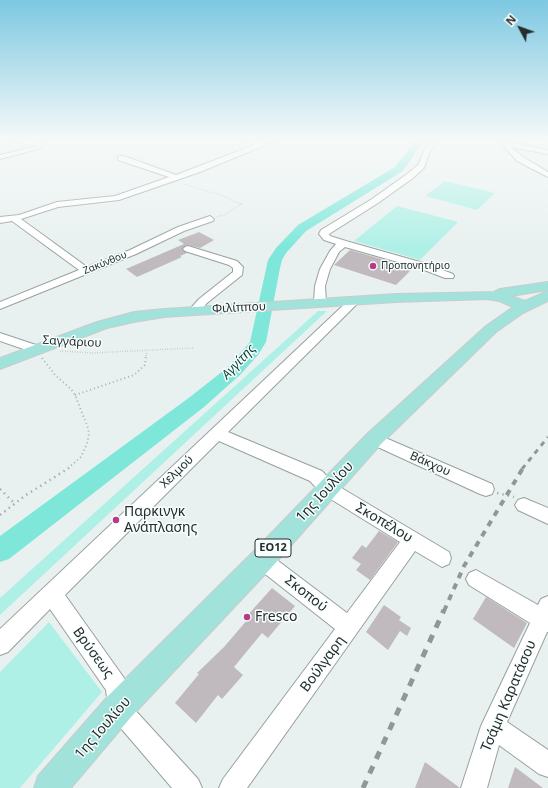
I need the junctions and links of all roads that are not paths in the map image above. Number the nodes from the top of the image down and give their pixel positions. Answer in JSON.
{"nodes":[{"id":1,"x":164,"y":175,"type":"edge"},
{"id":2,"x":181,"y":175,"type":"edge"},
{"id":3,"x":411,"y":175,"type":"edge"},
{"id":4,"x":172,"y":178,"type":"junction"},
{"id":5,"x":14,"y":218,"type":"junction"},
{"id":6,"x":210,"y":219,"type":"road end"},
{"id":7,"x":0,"y":220,"type":"edge"},
{"id":8,"x":343,"y":243,"type":"junction"},
{"id":9,"x":188,"y":249,"type":"dead end"},
{"id":10,"x":86,"y":271,"type":"junction"},
{"id":11,"x":449,"y":276,"type":"dead end"},
{"id":12,"x":548,"y":286,"type":"edge"},
{"id":13,"x":494,"y":294,"type":"junction"},
{"id":14,"x":548,"y":295,"type":"edge"},
{"id":15,"x":355,"y":300,"type":"junction"},
{"id":16,"x":320,"y":302,"type":"junction"},
{"id":17,"x":530,"y":304,"type":"junction"},
{"id":18,"x":0,"y":306,"type":"edge"},
{"id":19,"x":195,"y":310,"type":"junction"},
{"id":20,"x":0,"y":337,"type":"edge"},
{"id":21,"x":35,"y":349,"type":"junction"},
{"id":22,"x":0,"y":364,"type":"edge"},
{"id":23,"x":217,"y":434,"type":"junction"},
{"id":24,"x":374,"y":439,"type":"junction"},
{"id":25,"x":327,"y":488,"type":"junction"},
{"id":26,"x":486,"y":489,"type":"road end"},
{"id":27,"x":524,"y":505,"type":"road end"},
{"id":28,"x":548,"y":516,"type":"edge"},
{"id":29,"x":412,"y":540,"type":"junction"},
{"id":30,"x":442,"y":558,"type":"dead end"},
{"id":31,"x":262,"y":560,"type":"junction"},
{"id":32,"x":476,"y":580,"type":"dead end"},
{"id":33,"x":52,"y":594,"type":"junction"},
{"id":34,"x":546,"y":616,"type":"edge"},
{"id":35,"x":349,"y":627,"type":"junction"},
{"id":36,"x":0,"y":644,"type":"edge"},
{"id":37,"x":120,"y":706,"type":"junction"},
{"id":38,"x":493,"y":726,"type":"junction"},
{"id":39,"x":548,"y":765,"type":"edge"},
{"id":40,"x":50,"y":788,"type":"edge"},
{"id":41,"x":189,"y":788,"type":"edge"},
{"id":42,"x":232,"y":788,"type":"edge"},
{"id":43,"x":474,"y":788,"type":"edge"}],
"edges":[{"from":1,"to":4,"type":"street"},
{"from":2,"to":4,"type":"street"},
{"from":3,"to":8,"type":"street"},
{"from":4,"to":5,"type":"street"},
{"from":5,"to":7,"type":"street"},
{"from":5,"to":10,"type":"street"},
{"from":6,"to":10,"type":"street","name":"Ζακύνθου"},
{"from":8,"to":11,"type":"street"},
{"from":8,"to":16,"type":"street"},
{"from":9,"to":19,"type":"street"},
{"from":10,"to":18,"type":"street","name":"Ζακύνθου"},
{"from":12,"to":13,"type":"main road"},
{"from":13,"to":15,"type":"main road","name":"Φιλίππου"},
{"from":13,"to":17,"type":"main road","name":"Φιλίππου"},
{"from":14,"to":17,"type":"main road","number":"ΕΟ12"},
{"from":15,"to":16,"type":"main road","name":"Φιλίππου"},
{"from":15,"to":23,"type":"street","name":"Χελμού"},
{"from":16,"to":19,"type":"main road","name":"Φιλίππου"},
{"from":17,"to":24,"type":"main road","name":"1ης Ιουλίου","number":"ΕΟ12"},
{"from":19,"to":21,"type":"main road","name":"Φιλίππου"},
{"from":20,"to":21,"type":"street"},
{"from":21,"to":22,"type":"main road","name":"Φιλίππου"},
{"from":23,"to":25,"type":"street","name":"Σκοπέλου"},
{"from":23,"to":33,"type":"street","name":"Χελμού"},
{"from":24,"to":25,"type":"main road","name":"1ης Ιουλίου","number":"ΕΟ12"},
{"from":24,"to":26,"type":"street","name":"Βάκχου"},
{"from":25,"to":29,"type":"street","name":"Σκοπέλου"},
{"from":25,"to":31,"type":"main road","name":"1ης Ιουλίου","number":"ΕΟ12"},
{"from":27,"to":28,"type":"street"},
{"from":29,"to":30,"type":"street","name":"Σκοπέλου"},
{"from":29,"to":35,"type":"street","name":"Βούλγαρη"},
{"from":31,"to":35,"type":"street","name":"Σκοπού"},
{"from":31,"to":37,"type":"main road","name":"1ης Ιουλίου","number":"ΕΟ12"},
{"from":32,"to":34,"type":"street"},
{"from":33,"to":36,"type":"street","name":"Χελμού"},
{"from":33,"to":37,"type":"street","name":"Βρύσεως"},
{"from":34,"to":38,"type":"street","name":"Τσάμη Καρατάσου"},
{"from":35,"to":42,"type":"street","name":"Βούλγαρη"},
{"from":37,"to":40,"type":"main road","name":"1ης Ιουλίου","number":"ΕΟ12"},
{"from":37,"to":41,"type":"street","name":"Βρύσεως"},
{"from":38,"to":39,"type":"street"},
{"from":38,"to":43,"type":"street","name":"Τσάμη Καρατάσου"}]}
